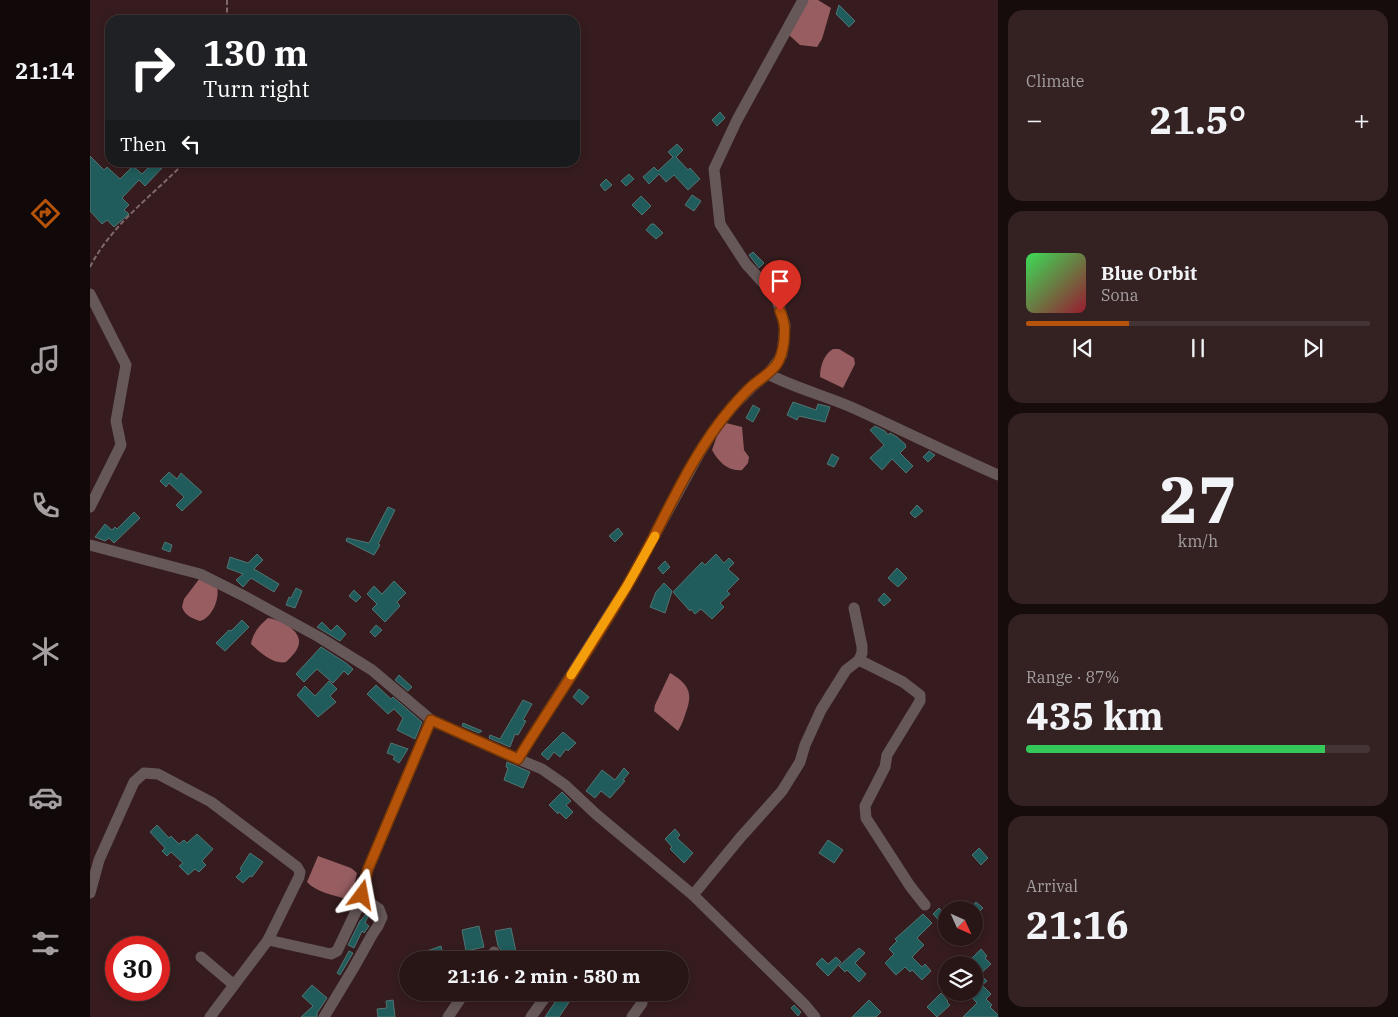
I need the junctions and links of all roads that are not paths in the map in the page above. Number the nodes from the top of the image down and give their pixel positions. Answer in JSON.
{"nodes":[{"id":1,"x":803,"y":0,"type":"edge"},
{"id":2,"x":90,"y":294,"type":"edge"},
{"id":3,"x":768,"y":374,"type":"junction"},
{"id":4,"x":998,"y":475,"type":"edge"},
{"id":5,"x":90,"y":507,"type":"edge"},
{"id":6,"x":90,"y":545,"type":"edge"},
{"id":7,"x":854,"y":608,"type":"dead end"},
{"id":8,"x":859,"y":660,"type":"junction"},
{"id":9,"x":431,"y":720,"type":"junction"},
{"id":10,"x":518,"y":759,"type":"junction"},
{"id":11,"x":90,"y":893,"type":"edge"},
{"id":12,"x":693,"y":895,"type":"junction"},
{"id":13,"x":360,"y":901,"type":"junction"},
{"id":14,"x":925,"y":905,"type":"dead end"},
{"id":15,"x":268,"y":940,"type":"junction"},
{"id":16,"x":201,"y":957,"type":"dead end"},
{"id":17,"x":234,"y":985,"type":"junction"},
{"id":18,"x":459,"y":1001,"type":"edge"},
{"id":19,"x":543,"y":1001,"type":"edge"},
{"id":20,"x":642,"y":1003,"type":"dead end"},
{"id":21,"x":210,"y":1017,"type":"edge"},
{"id":22,"x":324,"y":1017,"type":"edge"},
{"id":23,"x":448,"y":1017,"type":"edge"},
{"id":24,"x":531,"y":1017,"type":"edge"},
{"id":25,"x":632,"y":1017,"type":"edge"},
{"id":26,"x":815,"y":1017,"type":"edge"}],
"edges":[{"from":1,"to":3,"type":"street"},
{"from":2,"to":5,"type":"street"},
{"from":3,"to":4,"type":"street"},
{"from":3,"to":10,"type":"street"},
{"from":6,"to":9,"type":"street"},
{"from":7,"to":8,"type":"street"},
{"from":8,"to":12,"type":"street"},
{"from":8,"to":14,"type":"street"},
{"from":9,"to":10,"type":"street"},
{"from":9,"to":13,"type":"street"},
{"from":10,"to":12,"type":"street"},
{"from":11,"to":15,"type":"street"},
{"from":12,"to":26,"type":"street"},
{"from":13,"to":15,"type":"street"},
{"from":13,"to":22,"type":"street"},
{"from":15,"to":17,"type":"street"},
{"from":16,"to":17,"type":"street"},
{"from":17,"to":21,"type":"street"},
{"from":18,"to":23,"type":"street"},
{"from":19,"to":24,"type":"street"},
{"from":20,"to":25,"type":"street"}]}
